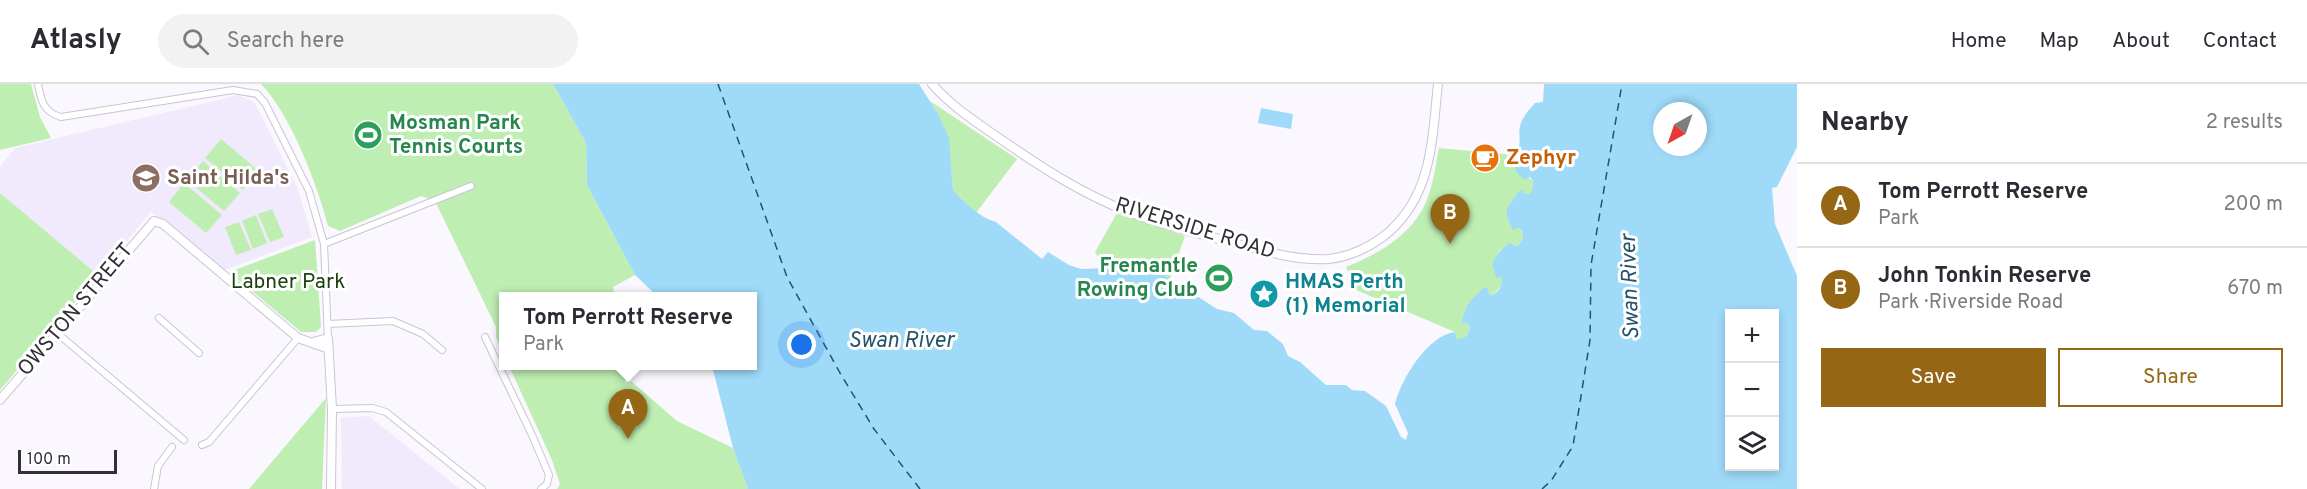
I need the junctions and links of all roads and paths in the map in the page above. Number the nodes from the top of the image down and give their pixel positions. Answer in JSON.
{"nodes":[{"id":1,"x":38,"y":84,"type":"edge"},
{"id":2,"x":932,"y":84,"type":"edge"},
{"id":3,"x":1433,"y":84,"type":"edge"},
{"id":4,"x":1438,"y":84,"type":"edge"},
{"id":5,"x":1423,"y":180,"type":"junction"},
{"id":6,"x":471,"y":186,"type":"dead end"},
{"id":7,"x":324,"y":244,"type":"junction"},
{"id":8,"x":159,"y":318,"type":"dead end"},
{"id":9,"x":327,"y":324,"type":"junction"},
{"id":10,"x":57,"y":333,"type":"junction"},
{"id":11,"x":298,"y":338,"type":"junction"},
{"id":12,"x":328,"y":338,"type":"junction"},
{"id":13,"x":485,"y":338,"type":"dead end"},
{"id":14,"x":313,"y":342,"type":"junction"},
{"id":15,"x":329,"y":349,"type":"junction"},
{"id":16,"x":442,"y":350,"type":"dead end"},
{"id":17,"x":199,"y":353,"type":"dead end"},
{"id":18,"x":499,"y":367,"type":"edge"},
{"id":19,"x":501,"y":370,"type":"edge"},
{"id":20,"x":0,"y":400,"type":"edge"},
{"id":21,"x":332,"y":409,"type":"junction"},
{"id":22,"x":184,"y":440,"type":"dead end"},
{"id":23,"x":202,"y":445,"type":"dead end"},
{"id":24,"x":172,"y":447,"type":"dead end"},
{"id":25,"x":154,"y":489,"type":"edge"},
{"id":26,"x":332,"y":489,"type":"edge"},
{"id":27,"x":482,"y":489,"type":"edge"},
{"id":28,"x":542,"y":489,"type":"edge"}],
"edges":[{"from":1,"to":7,"type":"street"},
{"from":2,"to":5,"type":"street","name":"RIVERSIDE ROAD"},
{"from":3,"to":5,"type":"street","name":"RIVERSIDE ROAD"},
{"from":4,"to":5,"type":"street","name":"RIVERSIDE ROAD"},
{"from":6,"to":7,"type":"street"},
{"from":7,"to":9,"type":"street"},
{"from":8,"to":17,"type":"street"},
{"from":9,"to":12,"type":"street"},
{"from":9,"to":16,"type":"street"},
{"from":10,"to":11,"type":"street","name":"OWSTON STREET"},
{"from":10,"to":20,"type":"street","name":"OWSTON STREET"},
{"from":10,"to":22,"type":"street"},
{"from":11,"to":14,"type":"street"},
{"from":11,"to":23,"type":"street"},
{"from":12,"to":14,"type":"street"},
{"from":12,"to":15,"type":"street"},
{"from":13,"to":18,"type":"street"},
{"from":14,"to":15,"type":"street"},
{"from":15,"to":21,"type":"street"},
{"from":19,"to":28,"type":"street"},
{"from":21,"to":26,"type":"street"},
{"from":21,"to":27,"type":"street"},
{"from":24,"to":25,"type":"street"}]}
